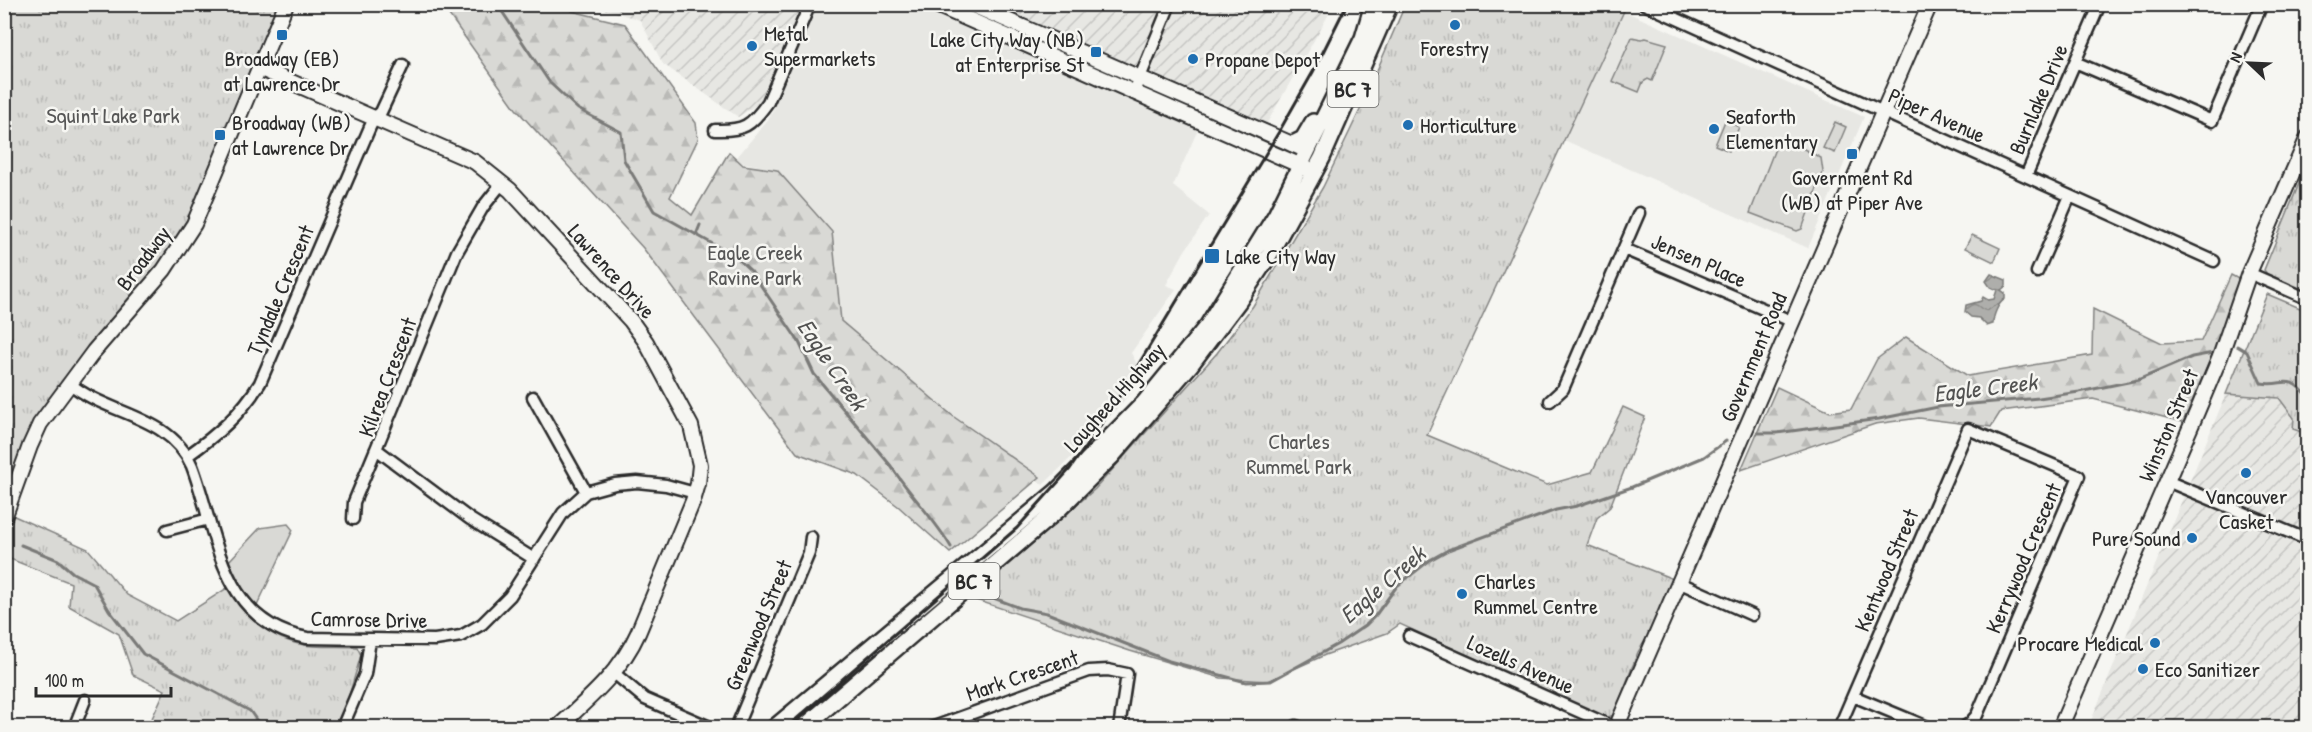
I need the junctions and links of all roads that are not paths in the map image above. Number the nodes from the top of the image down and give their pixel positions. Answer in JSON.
{"nodes":[{"id":1,"x":286,"y":4,"type":"edge"},
{"id":2,"x":810,"y":4,"type":"edge"},
{"id":3,"x":934,"y":4,"type":"edge"},
{"id":4,"x":970,"y":4,"type":"edge"},
{"id":5,"x":1170,"y":4,"type":"edge"},
{"id":6,"x":1390,"y":4,"type":"edge"},
{"id":7,"x":1644,"y":4,"type":"edge"},
{"id":8,"x":1930,"y":4,"type":"edge"},
{"id":9,"x":2100,"y":4,"type":"edge"},
{"id":10,"x":2262,"y":4,"type":"edge"},
{"id":11,"x":1372,"y":8,"type":"edge"},
{"id":12,"x":2075,"y":62,"type":"junction"},
{"id":13,"x":403,"y":65,"type":"dead end"},
{"id":14,"x":259,"y":68,"type":"junction"},
{"id":15,"x":1139,"y":77,"type":"junction"},
{"id":16,"x":1134,"y":92,"type":"junction"},
{"id":17,"x":1883,"y":112,"type":"junction"},
{"id":18,"x":375,"y":117,"type":"junction"},
{"id":19,"x":715,"y":130,"type":"dead end"},
{"id":20,"x":2307,"y":137,"type":"edge"},
{"id":21,"x":1293,"y":144,"type":"junction"},
{"id":22,"x":1315,"y":154,"type":"junction"},
{"id":23,"x":1308,"y":169,"type":"junction"},
{"id":24,"x":2026,"y":176,"type":"junction"},
{"id":25,"x":502,"y":183,"type":"junction"},
{"id":26,"x":2070,"y":196,"type":"junction"},
{"id":27,"x":1640,"y":213,"type":"dead end"},
{"id":28,"x":1624,"y":249,"type":"junction"},
{"id":29,"x":2214,"y":261,"type":"dead end"},
{"id":30,"x":2037,"y":272,"type":"dead end"},
{"id":31,"x":2249,"y":273,"type":"junction"},
{"id":32,"x":2307,"y":299,"type":"edge"},
{"id":33,"x":1791,"y":321,"type":"junction"},
{"id":34,"x":69,"y":383,"type":"junction"},
{"id":35,"x":533,"y":397,"type":"dead end"},
{"id":36,"x":1550,"y":401,"type":"dead end"},
{"id":37,"x":1968,"y":429,"type":"joint"},
{"id":38,"x":376,"y":449,"type":"junction"},
{"id":39,"x":187,"y":456,"type":"junction"},
{"id":40,"x":2167,"y":481,"type":"junction"},
{"id":41,"x":586,"y":492,"type":"junction"},
{"id":42,"x":695,"y":493,"type":"junction"},
{"id":43,"x":4,"y":518,"type":"edge"},
{"id":44,"x":209,"y":519,"type":"junction"},
{"id":45,"x":354,"y":519,"type":"dead end"},
{"id":46,"x":166,"y":530,"type":"dead end"},
{"id":47,"x":811,"y":537,"type":"dead end"},
{"id":48,"x":2307,"y":540,"type":"edge"},
{"id":49,"x":534,"y":559,"type":"junction"},
{"id":50,"x":1678,"y":582,"type":"junction"},
{"id":51,"x":1752,"y":615,"type":"dead end"},
{"id":52,"x":1409,"y":636,"type":"dead end"},
{"id":53,"x":370,"y":640,"type":"junction"},
{"id":54,"x":614,"y":673,"type":"junction"},
{"id":55,"x":1853,"y":696,"type":"junction"},
{"id":56,"x":85,"y":700,"type":"dead end"},
{"id":57,"x":1616,"y":727,"type":"edge"},
{"id":58,"x":74,"y":728,"type":"edge"},
{"id":59,"x":342,"y":728,"type":"edge"},
{"id":60,"x":557,"y":728,"type":"edge"},
{"id":61,"x":712,"y":728,"type":"edge"},
{"id":62,"x":736,"y":728,"type":"edge"},
{"id":63,"x":774,"y":728,"type":"edge"},
{"id":64,"x":803,"y":728,"type":"edge"},
{"id":65,"x":931,"y":728,"type":"edge"},
{"id":66,"x":1119,"y":728,"type":"edge"},
{"id":67,"x":1839,"y":728,"type":"edge"},
{"id":68,"x":1930,"y":728,"type":"edge"},
{"id":69,"x":1963,"y":728,"type":"edge"},
{"id":70,"x":2060,"y":728,"type":"edge"}],
"edges":[{"from":1,"to":14,"type":"street","name":"Broadway"},
{"from":2,"to":19,"type":"street"},
{"from":3,"to":16,"type":"street"},
{"from":4,"to":15,"type":"street"},
{"from":5,"to":15,"type":"street"},
{"from":6,"to":22,"type":"main road","name":"Lougheed Highway","number":"BC 7"},
{"from":7,"to":17,"type":"street","name":"Piper Avenue"},
{"from":8,"to":17,"type":"street","name":"Government Road"},
{"from":9,"to":12,"type":"street","name":"Burnlake Drive"},
{"from":10,"to":12,"type":"street"},
{"from":11,"to":21,"type":"main road"},
{"from":11,"to":22,"type":"main road","name":"Lougheed Highway","number":"BC 7"},
{"from":12,"to":24,"type":"street","name":"Burnlake Drive"},
{"from":13,"to":18,"type":"street","name":"Tyndale Crescent"},
{"from":14,"to":18,"type":"street","name":"Lawrence Drive"},
{"from":14,"to":34,"type":"street","name":"Broadway"},
{"from":15,"to":16,"type":"street"},
{"from":15,"to":21,"type":"street"},
{"from":16,"to":23,"type":"street"},
{"from":17,"to":24,"type":"street","name":"Piper Avenue"},
{"from":17,"to":33,"type":"street","name":"Government Road"},
{"from":18,"to":25,"type":"street","name":"Lawrence Drive"},
{"from":18,"to":39,"type":"street","name":"Tyndale Crescent"},
{"from":20,"to":31,"type":"street","name":"Winston Street"},
{"from":21,"to":22,"type":"street"},
{"from":22,"to":23,"type":"main road","name":"Lougheed Highway","number":"BC 7"},
{"from":23,"to":63,"type":"main road","name":"Lougheed Highway","number":"BC 7"},
{"from":23,"to":64,"type":"main road","name":"Lougheed Highway","number":"BC 7"},
{"from":24,"to":26,"type":"street","name":"Piper Avenue"},
{"from":25,"to":38,"type":"street","name":"Kilrea Crescent"},
{"from":25,"to":42,"type":"street","name":"Lawrence Drive"},
{"from":26,"to":29,"type":"street","name":"Piper Avenue"},
{"from":26,"to":30,"type":"street"},
{"from":27,"to":28,"type":"street","name":"Jensen Place"},
{"from":28,"to":33,"type":"street","name":"Jensen Place"},
{"from":28,"to":36,"type":"street","name":"Jensen Place"},
{"from":31,"to":32,"type":"street"},
{"from":31,"to":40,"type":"street","name":"Winston Street"},
{"from":33,"to":50,"type":"street","name":"Government Road"},
{"from":34,"to":39,"type":"street","name":"Camrose Drive"},
{"from":34,"to":43,"type":"street","name":"Broadway"},
{"from":35,"to":41,"type":"street"},
{"from":37,"to":55,"type":"street","name":"Kentwood Street"},
{"from":37,"to":69,"type":"street","name":"Kerrywood Crescent"},
{"from":38,"to":45,"type":"street"},
{"from":38,"to":49,"type":"street","name":"Kilrea Crescent"},
{"from":39,"to":44,"type":"street","name":"Camrose Drive"},
{"from":40,"to":48,"type":"street"},
{"from":40,"to":70,"type":"street","name":"Winston Street"},
{"from":41,"to":42,"type":"street","name":"Camrose Drive"},
{"from":41,"to":49,"type":"street","name":"Camrose Drive"},
{"from":42,"to":54,"type":"street","name":"Lawrence Drive"},
{"from":44,"to":46,"type":"street"},
{"from":44,"to":53,"type":"street","name":"Camrose Drive"},
{"from":47,"to":62,"type":"street","name":"Greenwood Street"},
{"from":49,"to":53,"type":"street","name":"Camrose Drive"},
{"from":50,"to":51,"type":"street"},
{"from":50,"to":57,"type":"street","name":"Government Road"},
{"from":52,"to":57,"type":"street","name":"Lozells Avenue"},
{"from":53,"to":59,"type":"street"},
{"from":54,"to":60,"type":"street","name":"Lawrence Drive"},
{"from":54,"to":61,"type":"street"},
{"from":55,"to":67,"type":"street","name":"Kentwood Street"},
{"from":55,"to":68,"type":"street"},
{"from":56,"to":58,"type":"street"},
{"from":65,"to":66,"type":"street","name":"Mark Crescent"}]}
